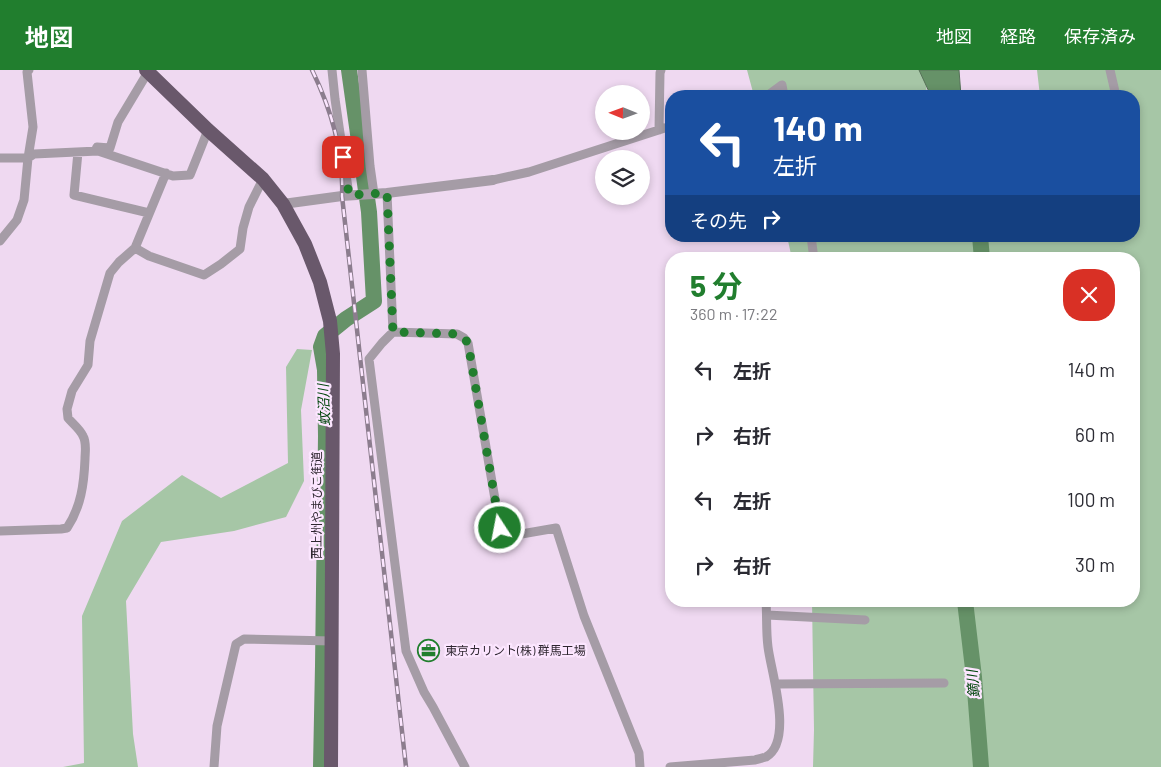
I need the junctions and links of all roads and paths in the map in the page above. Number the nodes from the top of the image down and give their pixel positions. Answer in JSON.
{"nodes":[{"id":1,"x":29,"y":70,"type":"edge"},
{"id":2,"x":332,"y":70,"type":"edge"},
{"id":3,"x":362,"y":70,"type":"edge"},
{"id":4,"x":661,"y":70,"type":"edge"},
{"id":5,"x":1110,"y":70,"type":"edge"},
{"id":6,"x":147,"y":71,"type":"edge"},
{"id":7,"x":775,"y":90,"type":"edge"},
{"id":8,"x":783,"y":90,"type":"edge"},
{"id":9,"x":1115,"y":90,"type":"edge"},
{"id":10,"x":665,"y":128,"type":"edge"},
{"id":11,"x":208,"y":130,"type":"junction"},
{"id":12,"x":659,"y":130,"type":"junction"},
{"id":13,"x":95,"y":151,"type":"junction"},
{"id":14,"x":78,"y":152,"type":"junction"},
{"id":15,"x":0,"y":158,"type":"edge"},
{"id":16,"x":28,"y":158,"type":"junction"},
{"id":17,"x":166,"y":173,"type":"junction"},
{"id":18,"x":263,"y":180,"type":"junction"},
{"id":19,"x":493,"y":180,"type":"joint"},
{"id":20,"x":387,"y":193,"type":"junction"},
{"id":21,"x":374,"y":194,"type":"junction"},
{"id":22,"x":349,"y":195,"type":"junction"},
{"id":23,"x":283,"y":204,"type":"junction"},
{"id":24,"x":149,"y":213,"type":"junction"},
{"id":25,"x":0,"y":241,"type":"edge"},
{"id":26,"x":134,"y":248,"type":"junction"},
{"id":27,"x":393,"y":332,"type":"junction"},
{"id":28,"x":0,"y":530,"type":"edge"},
{"id":29,"x":766,"y":607,"type":"edge"},
{"id":30,"x":767,"y":615,"type":"junction"},
{"id":31,"x":865,"y":620,"type":"dead end"},
{"id":32,"x":325,"y":641,"type":"junction"},
{"id":33,"x":944,"y":683,"type":"dead end"},
{"id":34,"x":776,"y":684,"type":"junction"},
{"id":35,"x":754,"y":764,"type":"edge"},
{"id":36,"x":214,"y":767,"type":"edge"},
{"id":37,"x":331,"y":767,"type":"edge"},
{"id":38,"x":465,"y":767,"type":"edge"},
{"id":39,"x":640,"y":767,"type":"edge"},
{"id":40,"x":670,"y":767,"type":"edge"}],
"edges":[{"from":1,"to":16,"type":"street"},
{"from":2,"to":22,"type":"street"},
{"from":3,"to":21,"type":"street"},
{"from":4,"to":12,"type":"street"},
{"from":5,"to":9,"type":"street"},
{"from":6,"to":11,"type":"highway","name":"西上州やまびこ街道"},
{"from":6,"to":13,"type":"street"},
{"from":7,"to":8,"type":"street"},
{"from":10,"to":12,"type":"street"},
{"from":11,"to":17,"type":"street"},
{"from":11,"to":18,"type":"highway","name":"西上州やまびこ街道"},
{"from":12,"to":19,"type":"street"},
{"from":13,"to":14,"type":"street"},
{"from":13,"to":17,"type":"street"},
{"from":14,"to":16,"type":"street"},
{"from":14,"to":24,"type":"street"},
{"from":15,"to":16,"type":"street"},
{"from":16,"to":25,"type":"street"},
{"from":17,"to":24,"type":"street"},
{"from":18,"to":23,"type":"highway","name":"西上州やまびこ街道"},
{"from":18,"to":26,"type":"street"},
{"from":19,"to":20,"type":"street"},
{"from":20,"to":21,"type":"street"},
{"from":20,"to":27,"type":"street"},
{"from":21,"to":22,"type":"street"},
{"from":22,"to":23,"type":"street"},
{"from":23,"to":32,"type":"highway","name":"西上州やまびこ街道"},
{"from":24,"to":26,"type":"street"},
{"from":26,"to":28,"type":"street"},
{"from":27,"to":38,"type":"street"},
{"from":27,"to":39,"type":"street"},
{"from":29,"to":30,"type":"street"},
{"from":30,"to":31,"type":"street"},
{"from":30,"to":34,"type":"street"},
{"from":32,"to":36,"type":"street"},
{"from":32,"to":37,"type":"highway","name":"西上州やまびこ街道"},
{"from":33,"to":34,"type":"street"},
{"from":34,"to":35,"type":"street"},
{"from":35,"to":40,"type":"street"}]}
